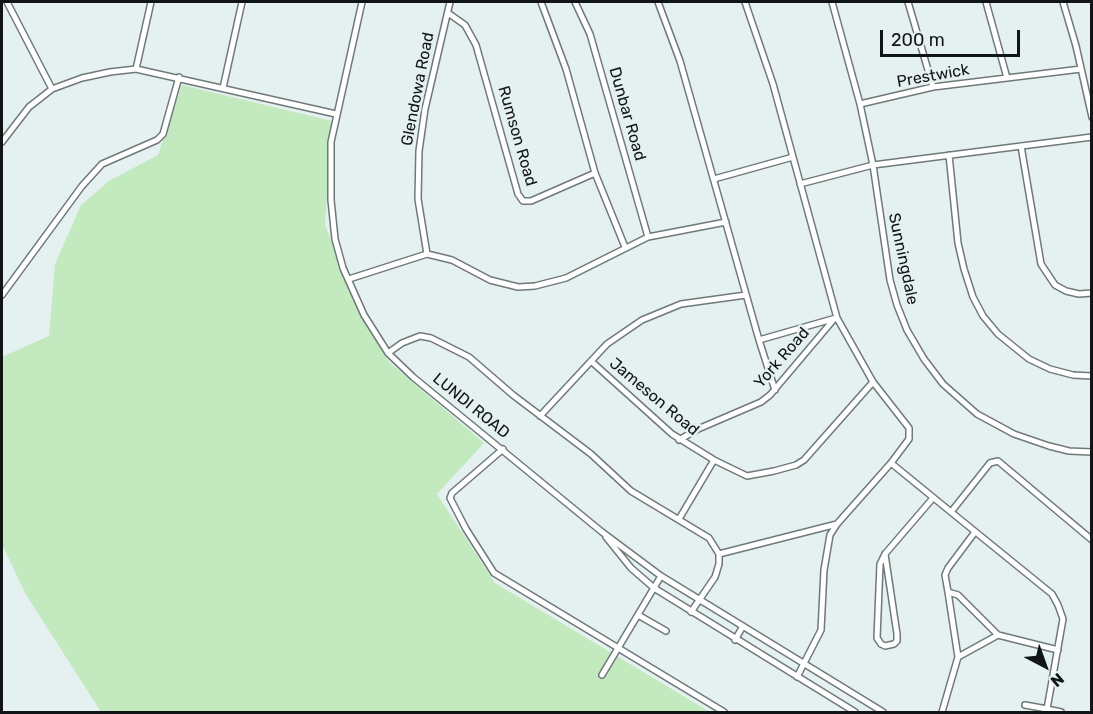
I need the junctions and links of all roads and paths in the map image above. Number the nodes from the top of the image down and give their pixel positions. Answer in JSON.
{"nodes":[{"id":1,"x":7,"y":2,"type":"edge"},
{"id":2,"x":151,"y":2,"type":"edge"},
{"id":3,"x":242,"y":2,"type":"edge"},
{"id":4,"x":362,"y":2,"type":"edge"},
{"id":5,"x":450,"y":2,"type":"edge"},
{"id":6,"x":541,"y":2,"type":"edge"},
{"id":7,"x":574,"y":2,"type":"edge"},
{"id":8,"x":658,"y":2,"type":"edge"},
{"id":9,"x":745,"y":2,"type":"edge"},
{"id":10,"x":832,"y":2,"type":"edge"},
{"id":11,"x":908,"y":2,"type":"edge"},
{"id":12,"x":986,"y":2,"type":"edge"},
{"id":13,"x":1063,"y":2,"type":"edge"},
{"id":14,"x":448,"y":13,"type":"junction"},
{"id":15,"x":136,"y":69,"type":"junction"},
{"id":16,"x":1082,"y":69,"type":"junction"},
{"id":17,"x":179,"y":77,"type":"junction"},
{"id":18,"x":1007,"y":78,"type":"junction"},
{"id":19,"x":933,"y":87,"type":"junction"},
{"id":20,"x":223,"y":88,"type":"junction"},
{"id":21,"x":52,"y":89,"type":"junction"},
{"id":22,"x":860,"y":104,"type":"junction"},
{"id":23,"x":336,"y":114,"type":"junction"},
{"id":24,"x":1092,"y":117,"type":"edge"},
{"id":25,"x":1092,"y":137,"type":"edge"},
{"id":26,"x":2,"y":142,"type":"edge"},
{"id":27,"x":1021,"y":146,"type":"junction"},
{"id":28,"x":949,"y":155,"type":"junction"},
{"id":29,"x":793,"y":158,"type":"junction"},
{"id":30,"x":873,"y":165,"type":"junction"},
{"id":31,"x":595,"y":173,"type":"junction"},
{"id":32,"x":714,"y":179,"type":"junction"},
{"id":33,"x":800,"y":184,"type":"junction"},
{"id":34,"x":726,"y":222,"type":"junction"},
{"id":35,"x":648,"y":237,"type":"junction"},
{"id":36,"x":626,"y":247,"type":"junction"},
{"id":37,"x":427,"y":255,"type":"junction"},
{"id":38,"x":349,"y":279,"type":"junction"},
{"id":39,"x":1092,"y":293,"type":"edge"},
{"id":40,"x":2,"y":295,"type":"edge"},
{"id":41,"x":746,"y":295,"type":"junction"},
{"id":42,"x":836,"y":318,"type":"junction"},
{"id":43,"x":759,"y":340,"type":"junction"},
{"id":44,"x":388,"y":353,"type":"junction"},
{"id":45,"x":591,"y":361,"type":"junction"},
{"id":46,"x":1092,"y":376,"type":"edge"},
{"id":47,"x":873,"y":382,"type":"junction"},
{"id":48,"x":775,"y":390,"type":"junction"},
{"id":49,"x":540,"y":416,"type":"junction"},
{"id":50,"x":679,"y":440,"type":"junction"},
{"id":51,"x":503,"y":449,"type":"junction"},
{"id":52,"x":1092,"y":452,"type":"edge"},
{"id":53,"x":714,"y":460,"type":"junction"},
{"id":54,"x":891,"y":463,"type":"junction"},
{"id":55,"x":933,"y":498,"type":"junction"},
{"id":56,"x":951,"y":512,"type":"junction"},
{"id":57,"x":679,"y":519,"type":"junction"},
{"id":58,"x":837,"y":524,"type":"junction"},
{"id":59,"x":602,"y":532,"type":"junction"},
{"id":60,"x":975,"y":532,"type":"junction"},
{"id":61,"x":1092,"y":540,"type":"edge"},
{"id":62,"x":719,"y":554,"type":"junction"},
{"id":63,"x":885,"y":554,"type":"junction"},
{"id":64,"x":661,"y":576,"type":"junction"},
{"id":65,"x":654,"y":588,"type":"junction"},
{"id":66,"x":948,"y":592,"type":"junction"},
{"id":67,"x":699,"y":599,"type":"junction"},
{"id":68,"x":691,"y":612,"type":"junction"},
{"id":69,"x":638,"y":615,"type":"junction"},
{"id":70,"x":743,"y":626,"type":"junction"},
{"id":71,"x":666,"y":631,"type":"dead end"},
{"id":72,"x":998,"y":635,"type":"junction"},
{"id":73,"x":735,"y":640,"type":"junction"},
{"id":74,"x":618,"y":648,"type":"junction"},
{"id":75,"x":1058,"y":650,"type":"junction"},
{"id":76,"x":958,"y":657,"type":"junction"},
{"id":77,"x":805,"y":664,"type":"junction"},
{"id":78,"x":602,"y":675,"type":"dead end"},
{"id":79,"x":797,"y":677,"type":"junction"},
{"id":80,"x":1025,"y":705,"type":"dead end"},
{"id":81,"x":1047,"y":709,"type":"junction"},
{"id":82,"x":716,"y":710,"type":"edge"},
{"id":83,"x":724,"y":712,"type":"edge"},
{"id":84,"x":855,"y":712,"type":"edge"},
{"id":85,"x":883,"y":712,"type":"edge"},
{"id":86,"x":942,"y":712,"type":"edge"},
{"id":87,"x":1061,"y":712,"type":"edge"}],
"edges":[{"from":1,"to":21,"type":"street"},
{"from":2,"to":15,"type":"street"},
{"from":3,"to":20,"type":"street"},
{"from":4,"to":23,"type":"street","name":"LUNDI ROAD"},
{"from":5,"to":14,"type":"street","name":"Glendowa Road"},
{"from":6,"to":31,"type":"street"},
{"from":7,"to":35,"type":"street","name":"Dunbar Road"},
{"from":8,"to":32,"type":"street"},
{"from":9,"to":29,"type":"street"},
{"from":10,"to":22,"type":"street","name":"Sunningdale"},
{"from":11,"to":19,"type":"street"},
{"from":12,"to":18,"type":"street"},
{"from":13,"to":16,"type":"street"},
{"from":14,"to":31,"type":"street","name":"Rumson Road"},
{"from":14,"to":37,"type":"street","name":"Glendowa Road"},
{"from":15,"to":17,"type":"street"},
{"from":15,"to":21,"type":"street"},
{"from":16,"to":18,"type":"street","name":"Prestwick"},
{"from":16,"to":24,"type":"street"},
{"from":17,"to":20,"type":"street"},
{"from":17,"to":40,"type":"street"},
{"from":18,"to":19,"type":"street","name":"Prestwick"},
{"from":19,"to":22,"type":"street","name":"Prestwick"},
{"from":20,"to":23,"type":"street"},
{"from":21,"to":26,"type":"street"},
{"from":22,"to":30,"type":"street","name":"Sunningdale"},
{"from":23,"to":38,"type":"street","name":"LUNDI ROAD"},
{"from":25,"to":27,"type":"street"},
{"from":27,"to":28,"type":"street"},
{"from":27,"to":39,"type":"street"},
{"from":28,"to":30,"type":"street"},
{"from":28,"to":46,"type":"street"},
{"from":29,"to":32,"type":"street"},
{"from":29,"to":33,"type":"street"},
{"from":30,"to":33,"type":"street"},
{"from":30,"to":52,"type":"street","name":"Sunningdale"},
{"from":31,"to":36,"type":"street"},
{"from":32,"to":34,"type":"street"},
{"from":33,"to":42,"type":"street"},
{"from":34,"to":35,"type":"street"},
{"from":34,"to":41,"type":"street"},
{"from":35,"to":36,"type":"street"},
{"from":36,"to":37,"type":"street"},
{"from":37,"to":38,"type":"street"},
{"from":38,"to":44,"type":"street","name":"LUNDI ROAD"},
{"from":41,"to":43,"type":"street"},
{"from":41,"to":45,"type":"street"},
{"from":42,"to":43,"type":"street"},
{"from":42,"to":47,"type":"street"},
{"from":42,"to":48,"type":"street","name":"York Road"},
{"from":43,"to":48,"type":"street"},
{"from":44,"to":49,"type":"street"},
{"from":44,"to":51,"type":"street","name":"LUNDI ROAD"},
{"from":45,"to":49,"type":"street"},
{"from":45,"to":50,"type":"street","name":"Jameson Road"},
{"from":47,"to":53,"type":"street","name":"Jameson Road"},
{"from":47,"to":54,"type":"street"},
{"from":48,"to":50,"type":"street","name":"York Road"},
{"from":49,"to":57,"type":"street"},
{"from":50,"to":53,"type":"street","name":"Jameson Road"},
{"from":51,"to":59,"type":"street","name":"LUNDI ROAD"},
{"from":51,"to":74,"type":"street"},
{"from":53,"to":57,"type":"street"},
{"from":54,"to":55,"type":"street"},
{"from":54,"to":58,"type":"street"},
{"from":55,"to":56,"type":"street"},
{"from":55,"to":63,"type":"street"},
{"from":56,"to":60,"type":"street"},
{"from":56,"to":61,"type":"street"},
{"from":57,"to":62,"type":"street"},
{"from":58,"to":62,"type":"street"},
{"from":58,"to":77,"type":"street"},
{"from":59,"to":64,"type":"street","name":"LUNDI ROAD"},
{"from":59,"to":65,"type":"street","name":"LUNDI ROAD"},
{"from":60,"to":66,"type":"street"},
{"from":60,"to":75,"type":"street"},
{"from":62,"to":67,"type":"street"},
{"from":63,"to":63,"type":"street"},
{"from":64,"to":65,"type":"street"},
{"from":64,"to":67,"type":"street","name":"LUNDI ROAD"},
{"from":65,"to":68,"type":"street","name":"LUNDI ROAD"},
{"from":65,"to":69,"type":"street"},
{"from":66,"to":72,"type":"street"},
{"from":66,"to":76,"type":"street"},
{"from":67,"to":68,"type":"street"},
{"from":67,"to":70,"type":"street","name":"LUNDI ROAD"},
{"from":68,"to":73,"type":"street","name":"LUNDI ROAD"},
{"from":69,"to":71,"type":"street"},
{"from":69,"to":74,"type":"street"},
{"from":70,"to":73,"type":"street"},
{"from":70,"to":77,"type":"street","name":"LUNDI ROAD"},
{"from":72,"to":75,"type":"street"},
{"from":72,"to":76,"type":"street"},
{"from":73,"to":79,"type":"street","name":"LUNDI ROAD"},
{"from":74,"to":78,"type":"street"},
{"from":74,"to":82,"type":"street"},
{"from":75,"to":81,"type":"street"},
{"from":76,"to":86,"type":"street"},
{"from":77,"to":79,"type":"street"},
{"from":77,"to":85,"type":"street","name":"LUNDI ROAD"},
{"from":79,"to":84,"type":"street","name":"LUNDI ROAD"},
{"from":80,"to":81,"type":"street"},
{"from":81,"to":87,"type":"street"},
{"from":82,"to":83,"type":"street"}]}
